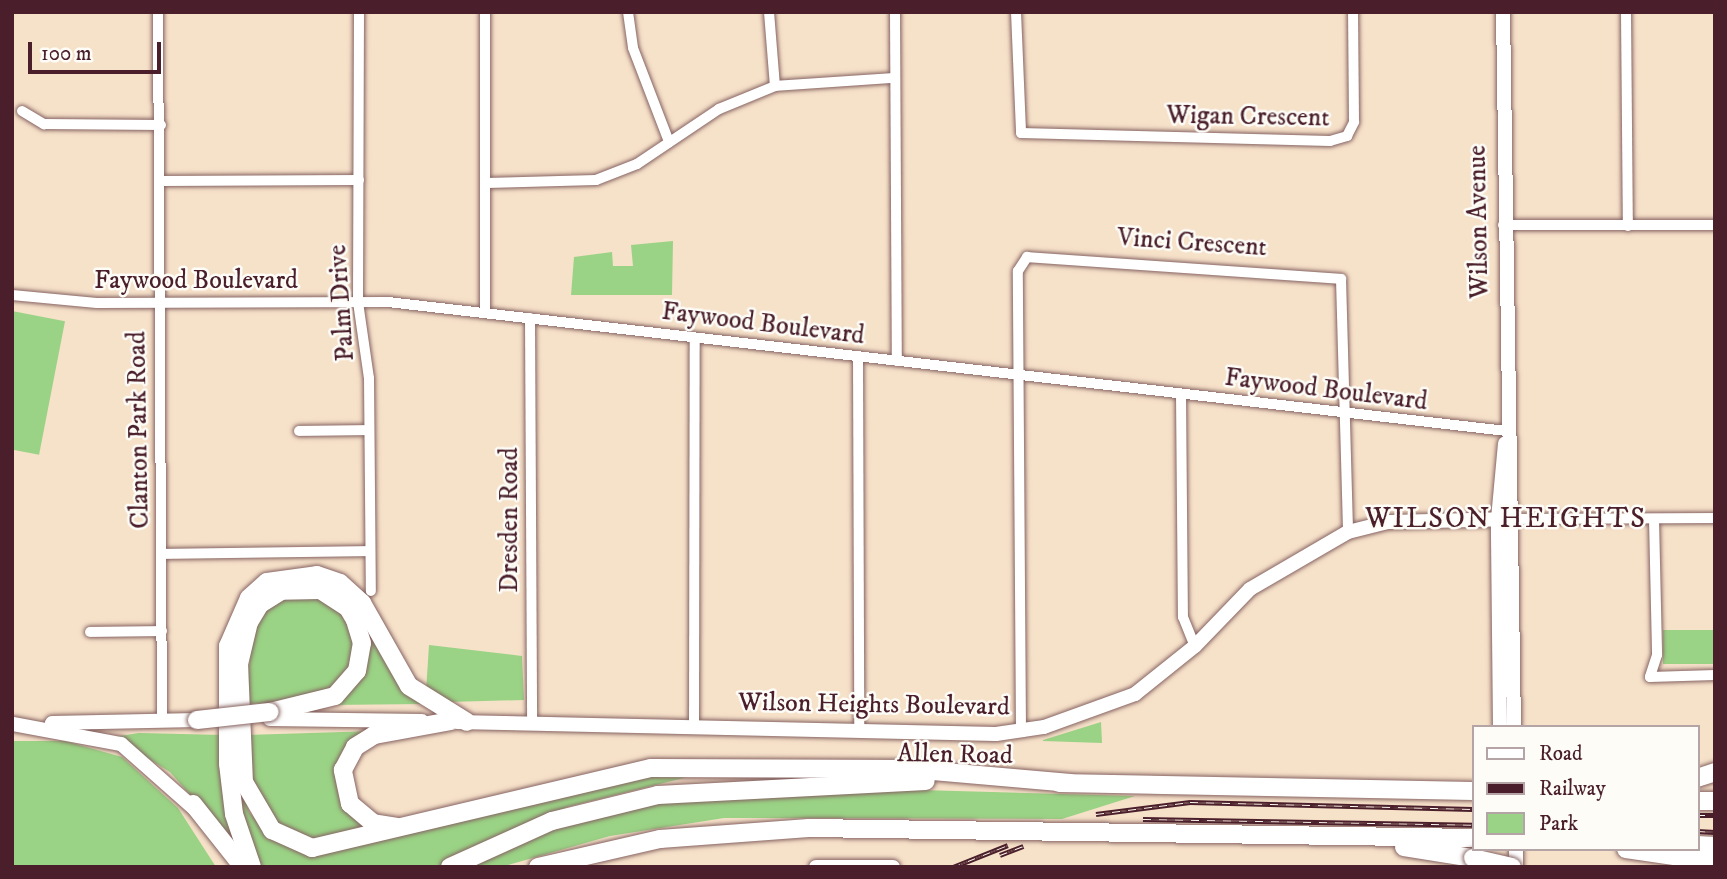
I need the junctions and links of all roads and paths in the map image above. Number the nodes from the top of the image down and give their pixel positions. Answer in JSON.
{"nodes":[{"id":1,"x":159,"y":12,"type":"edge"},
{"id":2,"x":359,"y":12,"type":"edge"},
{"id":3,"x":485,"y":12,"type":"edge"},
{"id":4,"x":628,"y":12,"type":"edge"},
{"id":5,"x":769,"y":12,"type":"edge"},
{"id":6,"x":895,"y":12,"type":"edge"},
{"id":7,"x":1016,"y":12,"type":"edge"},
{"id":8,"x":1353,"y":12,"type":"edge"},
{"id":9,"x":1503,"y":12,"type":"edge"},
{"id":10,"x":1626,"y":12,"type":"edge"},
{"id":11,"x":893,"y":78,"type":"junction"},
{"id":12,"x":775,"y":86,"type":"junction"},
{"id":13,"x":22,"y":111,"type":"dead end"},
{"id":14,"x":160,"y":124,"type":"junction"},
{"id":15,"x":669,"y":142,"type":"junction"},
{"id":16,"x":359,"y":180,"type":"junction"},
{"id":17,"x":160,"y":181,"type":"junction"},
{"id":18,"x":486,"y":184,"type":"junction"},
{"id":19,"x":1502,"y":225,"type":"junction"},
{"id":20,"x":1715,"y":225,"type":"edge"},
{"id":21,"x":1628,"y":226,"type":"junction"},
{"id":22,"x":12,"y":295,"type":"edge"},
{"id":23,"x":358,"y":302,"type":"junction"},
{"id":24,"x":158,"y":303,"type":"junction"},
{"id":25,"x":485,"y":313,"type":"junction"},
{"id":26,"x":530,"y":318,"type":"junction"},
{"id":27,"x":695,"y":338,"type":"junction"},
{"id":28,"x":858,"y":356,"type":"junction"},
{"id":29,"x":897,"y":361,"type":"junction"},
{"id":30,"x":1018,"y":376,"type":"junction"},
{"id":31,"x":1181,"y":394,"type":"junction"},
{"id":32,"x":1347,"y":413,"type":"junction"},
{"id":33,"x":369,"y":430,"type":"junction"},
{"id":34,"x":299,"y":431,"type":"dead end"},
{"id":35,"x":1507,"y":431,"type":"junction"},
{"id":36,"x":1715,"y":518,"type":"edge"},
{"id":37,"x":1498,"y":519,"type":"junction"},
{"id":38,"x":1514,"y":519,"type":"junction"},
{"id":39,"x":1654,"y":519,"type":"junction"},
{"id":40,"x":1348,"y":532,"type":"junction"},
{"id":41,"x":370,"y":551,"type":"junction"},
{"id":42,"x":162,"y":554,"type":"junction"},
{"id":43,"x":371,"y":591,"type":"dead end"},
{"id":44,"x":162,"y":631,"type":"junction"},
{"id":45,"x":90,"y":632,"type":"dead end"},
{"id":46,"x":1195,"y":646,"type":"junction"},
{"id":47,"x":1715,"y":675,"type":"edge"},
{"id":48,"x":270,"y":716,"type":"junction"},
{"id":49,"x":197,"y":720,"type":"joint"},
{"id":50,"x":533,"y":721,"type":"junction"},
{"id":51,"x":162,"y":722,"type":"junction"},
{"id":52,"x":459,"y":722,"type":"junction"},
{"id":53,"x":13,"y":724,"type":"edge"},
{"id":54,"x":1500,"y":725,"type":"edge"},
{"id":55,"x":1514,"y":725,"type":"edge"},
{"id":56,"x":694,"y":727,"type":"junction"},
{"id":57,"x":1021,"y":731,"type":"junction"},
{"id":58,"x":859,"y":732,"type":"junction"},
{"id":59,"x":1070,"y":783,"type":"junction"},
{"id":60,"x":1472,"y":791,"type":"edge"},
{"id":61,"x":193,"y":804,"type":"junction"},
{"id":62,"x":407,"y":829,"type":"junction"},
{"id":63,"x":1324,"y":838,"type":"junction"},
{"id":64,"x":1472,"y":838,"type":"edge"},
{"id":65,"x":1640,"y":851,"type":"edge"},
{"id":66,"x":1715,"y":862,"type":"edge"},
{"id":67,"x":547,"y":865,"type":"edge"},
{"id":68,"x":233,"y":867,"type":"edge"},
{"id":69,"x":243,"y":867,"type":"edge"},
{"id":70,"x":252,"y":867,"type":"edge"},
{"id":71,"x":450,"y":867,"type":"edge"},
{"id":72,"x":816,"y":867,"type":"edge"},
{"id":73,"x":892,"y":867,"type":"edge"},
{"id":74,"x":1514,"y":867,"type":"edge"}],
"edges":[{"from":1,"to":14,"type":"street","name":"Clanton Park Road"},
{"from":2,"to":16,"type":"street","name":"Palm Drive"},
{"from":3,"to":18,"type":"street"},
{"from":4,"to":15,"type":"street"},
{"from":5,"to":12,"type":"street"},
{"from":6,"to":11,"type":"street"},
{"from":7,"to":8,"type":"street","name":"Wigan Crescent"},
{"from":9,"to":19,"type":"main road","name":"Wilson Avenue"},
{"from":10,"to":21,"type":"street"},
{"from":11,"to":12,"type":"street"},
{"from":11,"to":29,"type":"street"},
{"from":12,"to":15,"type":"street"},
{"from":13,"to":14,"type":"street"},
{"from":14,"to":17,"type":"street","name":"Clanton Park Road"},
{"from":15,"to":18,"type":"street"},
{"from":16,"to":17,"type":"street"},
{"from":16,"to":23,"type":"street","name":"Palm Drive"},
{"from":17,"to":24,"type":"street","name":"Clanton Park Road"},
{"from":18,"to":25,"type":"street"},
{"from":19,"to":21,"type":"street"},
{"from":19,"to":35,"type":"main road","name":"Wilson Avenue"},
{"from":20,"to":21,"type":"street"},
{"from":22,"to":24,"type":"street","name":"Faywood Boulevard"},
{"from":23,"to":24,"type":"street","name":"Faywood Boulevard"},
{"from":23,"to":25,"type":"street","name":"Faywood Boulevard"},
{"from":23,"to":33,"type":"street","name":"Palm Drive"},
{"from":24,"to":42,"type":"street","name":"Clanton Park Road"},
{"from":25,"to":26,"type":"street","name":"Faywood Boulevard"},
{"from":26,"to":27,"type":"street","name":"Faywood Boulevard"},
{"from":26,"to":50,"type":"street","name":"Dresden Road"},
{"from":27,"to":28,"type":"street","name":"Faywood Boulevard"},
{"from":27,"to":56,"type":"street"},
{"from":28,"to":29,"type":"street","name":"Faywood Boulevard"},
{"from":28,"to":58,"type":"street"},
{"from":29,"to":30,"type":"street","name":"Faywood Boulevard"},
{"from":30,"to":31,"type":"street","name":"Faywood Boulevard"},
{"from":30,"to":32,"type":"street","name":"Vinci Crescent"},
{"from":30,"to":57,"type":"street"},
{"from":31,"to":32,"type":"street","name":"Faywood Boulevard"},
{"from":31,"to":46,"type":"street"},
{"from":32,"to":35,"type":"street","name":"Faywood Boulevard"},
{"from":32,"to":40,"type":"street"},
{"from":33,"to":34,"type":"street"},
{"from":33,"to":41,"type":"street","name":"Palm Drive"},
{"from":35,"to":37,"type":"main road","name":"Wilson Avenue"},
{"from":35,"to":38,"type":"main road","name":"Wilson Avenue"},
{"from":36,"to":39,"type":"street"},
{"from":37,"to":38,"type":"main road","name":"Wilson Heights Boulevard"},
{"from":37,"to":40,"type":"main road","name":"Wilson Heights Boulevard"},
{"from":37,"to":54,"type":"main road","name":"Wilson Avenue"},
{"from":38,"to":39,"type":"street"},
{"from":38,"to":55,"type":"main road","name":"Wilson Avenue"},
{"from":39,"to":47,"type":"street"},
{"from":40,"to":46,"type":"main road","name":"Wilson Heights Boulevard"},
{"from":41,"to":42,"type":"street"},
{"from":41,"to":43,"type":"street","name":"Palm Drive"},
{"from":42,"to":44,"type":"street","name":"Clanton Park Road"},
{"from":44,"to":45,"type":"street"},
{"from":44,"to":51,"type":"street","name":"Clanton Park Road"},
{"from":46,"to":57,"type":"main road","name":"Wilson Heights Boulevard"},
{"from":48,"to":49,"type":"highway","bridge":true},
{"from":48,"to":52,"type":"main road","name":"Wilson Heights Boulevard"},
{"from":48,"to":62,"type":"highway"},
{"from":49,"to":51,"type":"main road"},
{"from":50,"to":52,"type":"main road","name":"Wilson Heights Boulevard"},
{"from":50,"to":56,"type":"main road","name":"Wilson Heights Boulevard"},
{"from":51,"to":53,"type":"main road"},
{"from":52,"to":62,"type":"highway"},
{"from":52,"to":70,"type":"highway"},
{"from":53,"to":61,"type":"main road"},
{"from":56,"to":58,"type":"main road","name":"Wilson Heights Boulevard"},
{"from":57,"to":58,"type":"main road","name":"Wilson Heights Boulevard"},
{"from":59,"to":60,"type":"highway","name":"Allen Road"},
{"from":59,"to":62,"type":"highway"},
{"from":59,"to":71,"type":"highway","name":"Allen Road"},
{"from":61,"to":68,"type":"main road"},
{"from":61,"to":69,"type":"highway"},
{"from":63,"to":64,"type":"highway"},
{"from":63,"to":67,"type":"highway"},
{"from":63,"to":74,"type":"highway","bridge":true},
{"from":65,"to":66,"type":"highway"},
{"from":72,"to":73,"type":"main road"}]}
